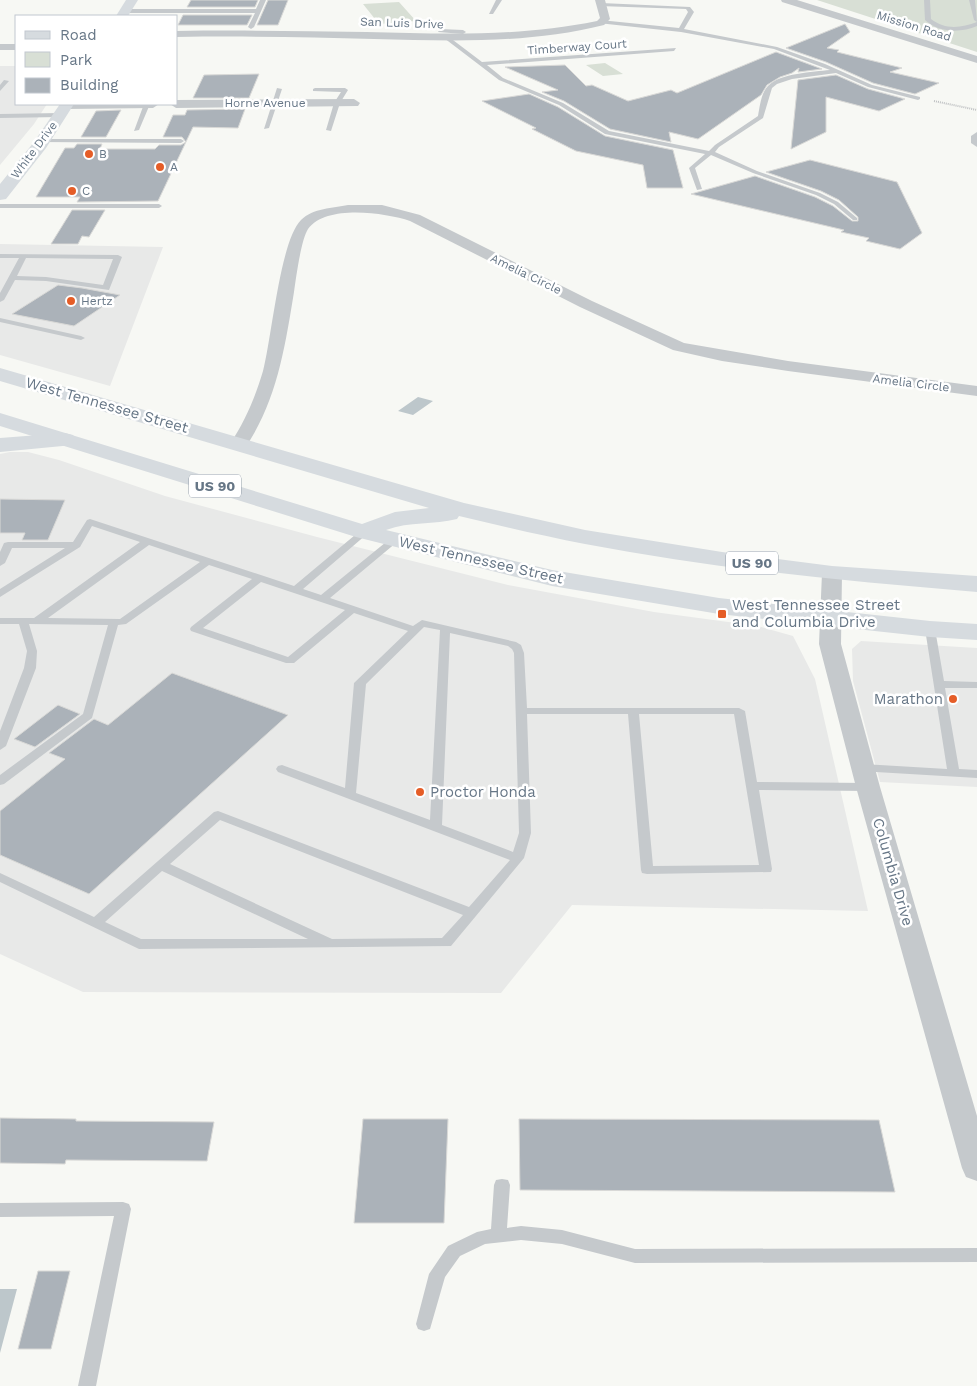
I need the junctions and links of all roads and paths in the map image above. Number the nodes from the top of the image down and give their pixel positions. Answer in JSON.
{"nodes":[{"id":1,"x":132,"y":0,"type":"edge"},
{"id":2,"x":263,"y":0,"type":"edge"},
{"id":3,"x":499,"y":0,"type":"edge"},
{"id":4,"x":786,"y":0,"type":"edge"},
{"id":5,"x":927,"y":0,"type":"edge"},
{"id":6,"x":972,"y":0,"type":"edge"},
{"id":7,"x":601,"y":3,"type":"edge"},
{"id":8,"x":258,"y":11,"type":"junction"},
{"id":9,"x":491,"y":13,"type":"dead end"},
{"id":10,"x":123,"y":14,"type":"edge"},
{"id":11,"x":977,"y":20,"type":"edge"},
{"id":12,"x":600,"y":22,"type":"junction"},
{"id":13,"x":977,"y":24,"type":"edge"},
{"id":14,"x":250,"y":27,"type":"dead end"},
{"id":15,"x":681,"y":30,"type":"junction"},
{"id":16,"x":178,"y":34,"type":"edge"},
{"id":17,"x":448,"y":35,"type":"junction"},
{"id":18,"x":0,"y":47,"type":"edge"},
{"id":19,"x":15,"y":47,"type":"edge"},
{"id":20,"x":674,"y":49,"type":"dead end"},
{"id":21,"x":977,"y":60,"type":"edge"},
{"id":22,"x":481,"y":64,"type":"junction"},
{"id":23,"x":837,"y":71,"type":"junction"},
{"id":24,"x":6,"y":81,"type":"dead end"},
{"id":25,"x":0,"y":89,"type":"edge"},
{"id":26,"x":279,"y":89,"type":"dead end"},
{"id":27,"x":315,"y":90,"type":"dead end"},
{"id":28,"x":918,"y":98,"type":"joint"},
{"id":29,"x":274,"y":103,"type":"junction"},
{"id":30,"x":337,"y":103,"type":"junction"},
{"id":31,"x":178,"y":104,"type":"edge"},
{"id":32,"x":354,"y":104,"type":"dead end"},
{"id":33,"x":126,"y":105,"type":"edge"},
{"id":34,"x":147,"y":105,"type":"edge"},
{"id":35,"x":65,"y":108,"type":"edge"},
{"id":36,"x":977,"y":110,"type":"edge"},
{"id":37,"x":0,"y":116,"type":"edge"},
{"id":38,"x":266,"y":128,"type":"dead end"},
{"id":39,"x":136,"y":130,"type":"dead end"},
{"id":40,"x":329,"y":130,"type":"dead end"},
{"id":41,"x":977,"y":136,"type":"edge"},
{"id":42,"x":42,"y":141,"type":"junction"},
{"id":43,"x":181,"y":141,"type":"dead end"},
{"id":44,"x":977,"y":143,"type":"edge"},
{"id":45,"x":712,"y":152,"type":"junction"},
{"id":46,"x":699,"y":189,"type":"dead end"},
{"id":47,"x":0,"y":195,"type":"edge"},
{"id":48,"x":0,"y":206,"type":"edge"},
{"id":49,"x":159,"y":206,"type":"dead end"},
{"id":50,"x":855,"y":219,"type":"dead end"},
{"id":51,"x":0,"y":256,"type":"edge"},
{"id":52,"x":24,"y":256,"type":"junction"},
{"id":53,"x":12,"y":278,"type":"junction"},
{"id":54,"x":0,"y":300,"type":"edge"},
{"id":55,"x":0,"y":320,"type":"edge"},
{"id":56,"x":81,"y":338,"type":"dead end"},
{"id":57,"x":0,"y":374,"type":"edge"},
{"id":58,"x":977,"y":391,"type":"edge"},
{"id":59,"x":0,"y":420,"type":"edge"},
{"id":60,"x":65,"y":440,"type":"junction"},
{"id":61,"x":239,"y":444,"type":"junction"},
{"id":62,"x":0,"y":445,"type":"edge"},
{"id":63,"x":476,"y":513,"type":"junction"},
{"id":64,"x":364,"y":532,"type":"junction"},
{"id":65,"x":394,"y":540,"type":"junction"},
{"id":66,"x":148,"y":541,"type":"junction"},
{"id":67,"x":76,"y":545,"type":"junction"},
{"id":68,"x":207,"y":561,"type":"junction"},
{"id":69,"x":0,"y":563,"type":"edge"},
{"id":70,"x":832,"y":573,"type":"junction"},
{"id":71,"x":260,"y":578,"type":"junction"},
{"id":72,"x":977,"y":584,"type":"edge"},
{"id":73,"x":296,"y":590,"type":"junction"},
{"id":74,"x":0,"y":594,"type":"edge"},
{"id":75,"x":322,"y":599,"type":"junction"},
{"id":76,"x":352,"y":608,"type":"junction"},
{"id":77,"x":830,"y":619,"type":"junction"},
{"id":78,"x":0,"y":621,"type":"edge"},
{"id":79,"x":23,"y":621,"type":"junction"},
{"id":80,"x":37,"y":621,"type":"junction"},
{"id":81,"x":114,"y":622,"type":"junction"},
{"id":82,"x":445,"y":629,"type":"junction"},
{"id":83,"x":930,"y":629,"type":"junction"},
{"id":84,"x":416,"y":630,"type":"junction"},
{"id":85,"x":977,"y":632,"type":"edge"},
{"id":86,"x":939,"y":684,"type":"junction"},
{"id":87,"x":977,"y":685,"type":"edge"},
{"id":88,"x":521,"y":711,"type":"junction"},
{"id":89,"x":633,"y":711,"type":"junction"},
{"id":90,"x":0,"y":746,"type":"edge"},
{"id":91,"x":282,"y":769,"type":"dead end"},
{"id":92,"x":954,"y":773,"type":"junction"},
{"id":93,"x":977,"y":774,"type":"edge"},
{"id":94,"x":865,"y":778,"type":"junction"},
{"id":95,"x":0,"y":781,"type":"edge"},
{"id":96,"x":752,"y":786,"type":"junction"},
{"id":97,"x":350,"y":795,"type":"junction"},
{"id":98,"x":436,"y":827,"type":"junction"},
{"id":99,"x":518,"y":858,"type":"junction"},
{"id":100,"x":161,"y":866,"type":"junction"},
{"id":101,"x":0,"y":877,"type":"edge"},
{"id":102,"x":471,"y":913,"type":"junction"},
{"id":103,"x":95,"y":923,"type":"junction"},
{"id":104,"x":331,"y":944,"type":"junction"},
{"id":105,"x":977,"y":1168,"type":"edge"},
{"id":106,"x":502,"y":1185,"type":"dead end"},
{"id":107,"x":0,"y":1210,"type":"edge"},
{"id":108,"x":499,"y":1235,"type":"junction"},
{"id":109,"x":977,"y":1255,"type":"edge"},
{"id":110,"x":424,"y":1324,"type":"dead end"},
{"id":111,"x":87,"y":1386,"type":"edge"}],
"edges":[{"from":1,"to":10,"type":"main road"},
{"from":2,"to":8,"type":"lane"},
{"from":3,"to":9,"type":"lane"},
{"from":4,"to":21,"type":"street","name":"Mission Road"},
{"from":5,"to":13,"type":"lane"},
{"from":6,"to":11,"type":"lane"},
{"from":7,"to":12,"type":"street"},
{"from":7,"to":15,"type":"lane"},
{"from":8,"to":10,"type":"lane"},
{"from":8,"to":14,"type":"lane"},
{"from":12,"to":15,"type":"lane"},
{"from":12,"to":17,"type":"street","name":"San Luis Drive"},
{"from":15,"to":23,"type":"lane"},
{"from":16,"to":17,"type":"street","name":"San Luis Drive"},
{"from":17,"to":22,"type":"lane"},
{"from":18,"to":19,"type":"street"},
{"from":20,"to":22,"type":"lane","name":"Timberway Court"},
{"from":22,"to":45,"type":"lane"},
{"from":23,"to":28,"type":"lane"},
{"from":23,"to":45,"type":"lane"},
{"from":24,"to":25,"type":"lane"},
{"from":26,"to":29,"type":"lane"},
{"from":27,"to":30,"type":"lane"},
{"from":28,"to":36,"type":"path"},
{"from":29,"to":30,"type":"street","name":"Horne Avenue"},
{"from":29,"to":31,"type":"street","name":"Horne Avenue"},
{"from":29,"to":38,"type":"lane"},
{"from":30,"to":32,"type":"street","name":"Horne Avenue"},
{"from":30,"to":40,"type":"lane"},
{"from":33,"to":35,"type":"street"},
{"from":34,"to":39,"type":"lane"},
{"from":35,"to":37,"type":"lane"},
{"from":35,"to":42,"type":"main road","name":"White Drive"},
{"from":41,"to":44,"type":"street"},
{"from":42,"to":43,"type":"lane"},
{"from":42,"to":47,"type":"main road","name":"White Drive"},
{"from":45,"to":46,"type":"lane"},
{"from":45,"to":50,"type":"lane"},
{"from":48,"to":49,"type":"lane"},
{"from":51,"to":52,"type":"lane"},
{"from":52,"to":53,"type":"lane"},
{"from":52,"to":53,"type":"lane"},
{"from":53,"to":54,"type":"lane"},
{"from":55,"to":56,"type":"lane"},
{"from":57,"to":61,"type":"main road","name":"West Tennessee Street","number":"US 90"},
{"from":58,"to":61,"type":"street","name":"Amelia Circle"},
{"from":59,"to":60,"type":"main road","name":"West Tennessee Street","number":"US 90"},
{"from":60,"to":62,"type":"main road"},
{"from":60,"to":64,"type":"main road","name":"West Tennessee Street","number":"US 90"},
{"from":61,"to":63,"type":"main road","name":"West Tennessee Street","number":"US 90"},
{"from":63,"to":64,"type":"main road"},
{"from":63,"to":70,"type":"main road","name":"West Tennessee Street","number":"US 90"},
{"from":64,"to":65,"type":"main road","name":"West Tennessee Street","number":"US 90"},
{"from":64,"to":73,"type":"lane"},
{"from":65,"to":75,"type":"lane"},
{"from":65,"to":77,"type":"main road","name":"West Tennessee Street","number":"US 90"},
{"from":66,"to":67,"type":"lane"},
{"from":66,"to":68,"type":"lane"},
{"from":66,"to":80,"type":"lane"},
{"from":67,"to":69,"type":"lane"},
{"from":67,"to":74,"type":"lane"},
{"from":68,"to":71,"type":"lane"},
{"from":68,"to":81,"type":"lane"},
{"from":70,"to":72,"type":"main road","name":"West Tennessee Street","number":"US 90"},
{"from":70,"to":77,"type":"street","name":"Columbia Drive"},
{"from":71,"to":73,"type":"lane"},
{"from":71,"to":76,"type":"lane"},
{"from":73,"to":75,"type":"lane"},
{"from":75,"to":76,"type":"lane"},
{"from":76,"to":84,"type":"lane"},
{"from":77,"to":83,"type":"main road","name":"West Tennessee Street","number":"US 90"},
{"from":77,"to":94,"type":"street","name":"Columbia Drive"},
{"from":78,"to":79,"type":"lane"},
{"from":79,"to":80,"type":"lane"},
{"from":79,"to":90,"type":"lane"},
{"from":80,"to":81,"type":"lane"},
{"from":81,"to":95,"type":"lane"},
{"from":82,"to":84,"type":"lane"},
{"from":82,"to":88,"type":"lane"},
{"from":82,"to":98,"type":"lane"},
{"from":83,"to":85,"type":"main road","name":"West Tennessee Street","number":"US 90"},
{"from":83,"to":86,"type":"lane"},
{"from":84,"to":97,"type":"lane"},
{"from":86,"to":87,"type":"lane"},
{"from":86,"to":92,"type":"lane"},
{"from":88,"to":89,"type":"lane"},
{"from":88,"to":99,"type":"lane"},
{"from":89,"to":96,"type":"lane"},
{"from":89,"to":96,"type":"lane"},
{"from":91,"to":97,"type":"lane"},
{"from":92,"to":93,"type":"lane"},
{"from":92,"to":94,"type":"lane"},
{"from":94,"to":96,"type":"lane"},
{"from":94,"to":105,"type":"street","name":"Columbia Drive"},
{"from":97,"to":98,"type":"lane"},
{"from":98,"to":99,"type":"lane"},
{"from":99,"to":102,"type":"lane"},
{"from":100,"to":102,"type":"lane"},
{"from":100,"to":103,"type":"lane"},
{"from":100,"to":104,"type":"lane"},
{"from":101,"to":103,"type":"lane"},
{"from":102,"to":104,"type":"lane"},
{"from":103,"to":104,"type":"lane"},
{"from":106,"to":108,"type":"lane"},
{"from":107,"to":111,"type":"lane"},
{"from":108,"to":109,"type":"lane"},
{"from":108,"to":110,"type":"lane"}]}
